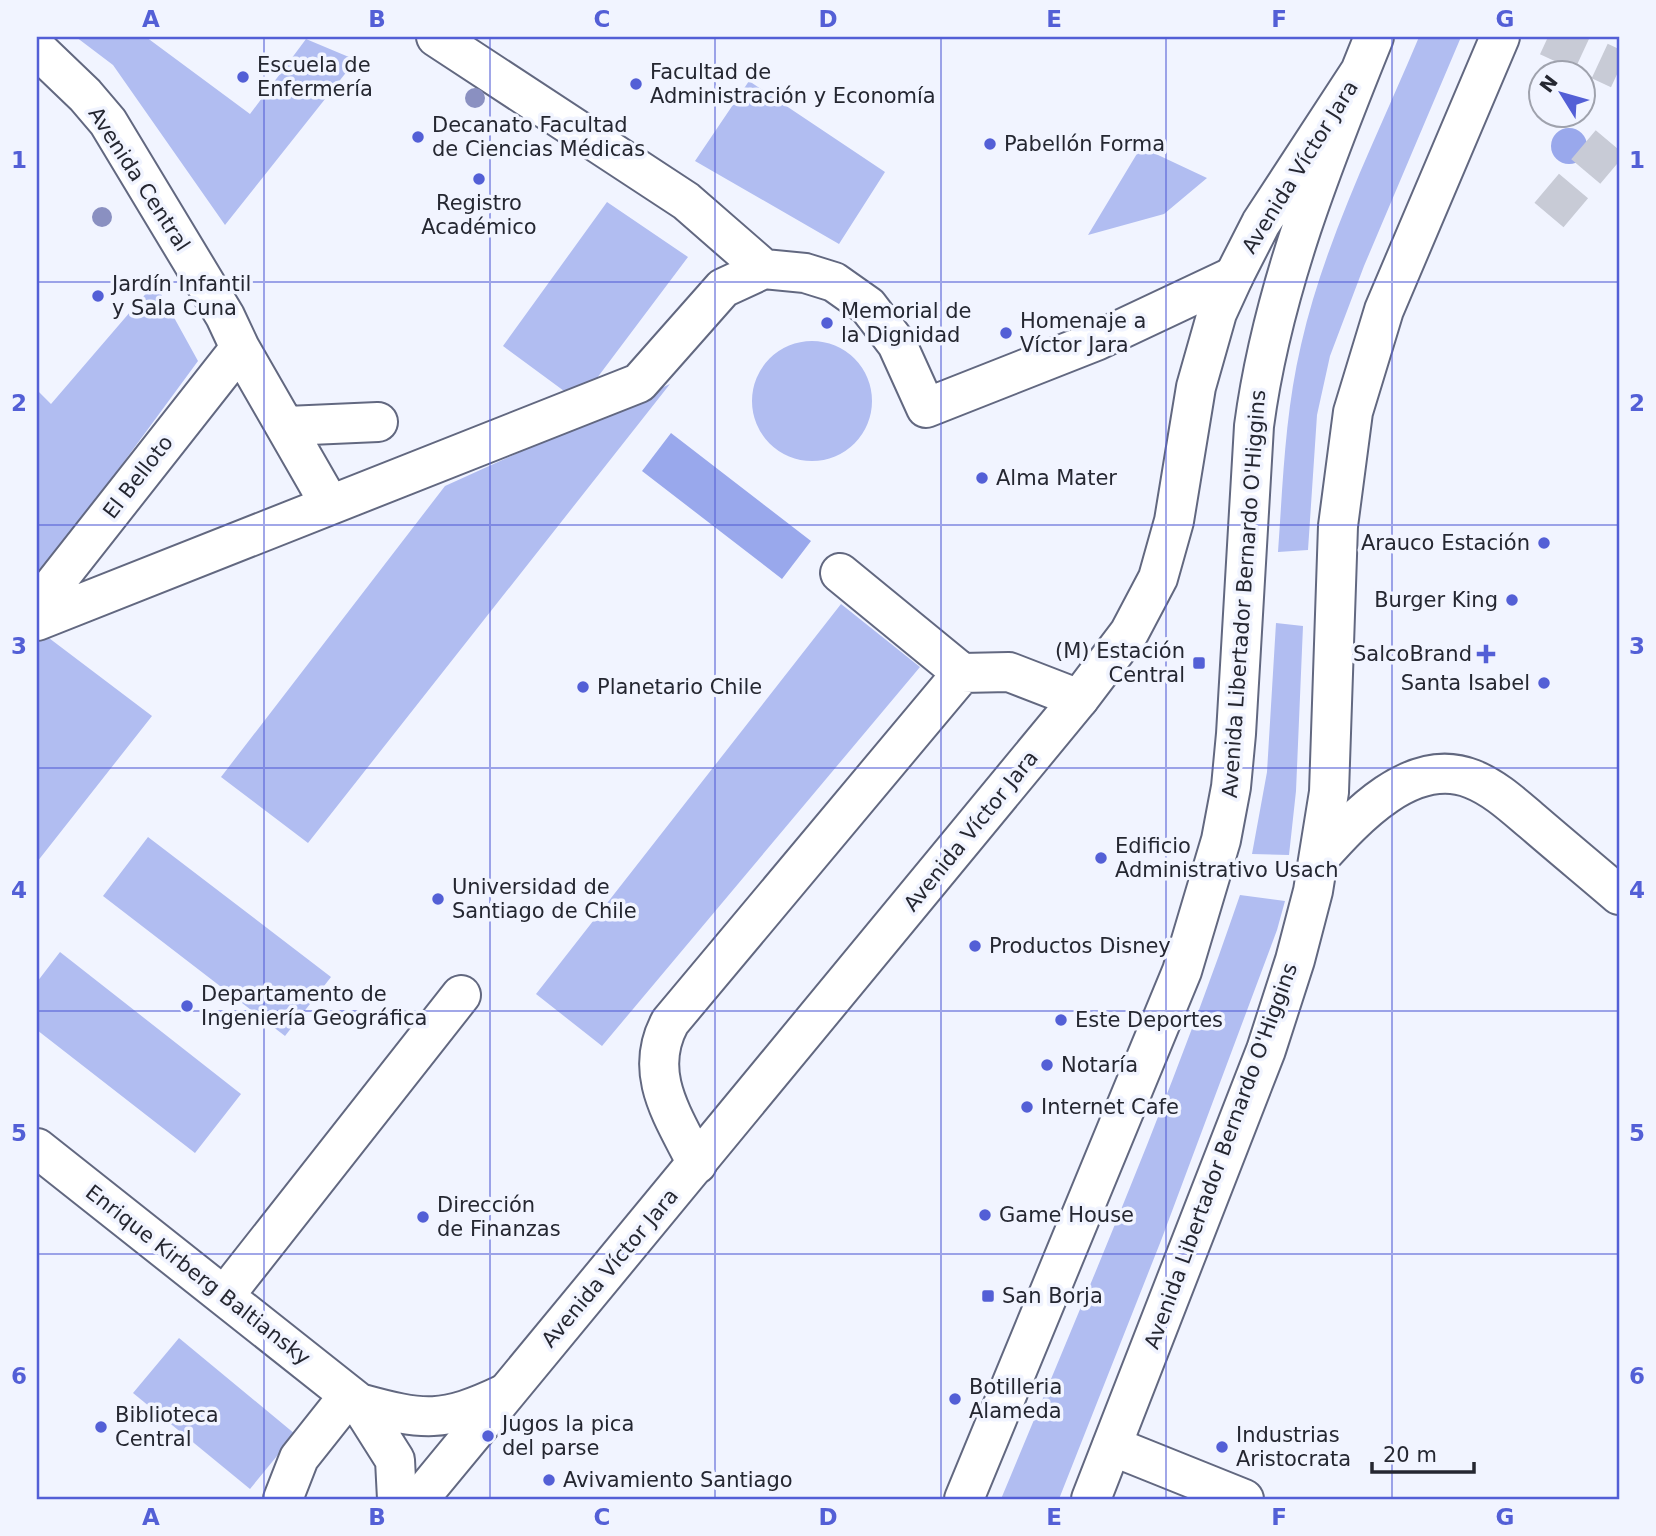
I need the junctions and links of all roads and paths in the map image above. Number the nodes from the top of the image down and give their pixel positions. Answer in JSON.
{"nodes":[{"id":1,"x":436,"y":37,"type":"edge"},
{"id":2,"x":1374,"y":37,"type":"edge"},
{"id":3,"x":1500,"y":37,"type":"edge"},
{"id":4,"x":37,"y":49,"type":"edge"},
{"id":5,"x":1359,"y":74,"type":"junction"},
{"id":6,"x":764,"y":269,"type":"junction"},
{"id":7,"x":1234,"y":276,"type":"junction"},
{"id":8,"x":240,"y":348,"type":"junction"},
{"id":9,"x":378,"y":422,"type":"dead end"},
{"id":10,"x":287,"y":426,"type":"junction"},
{"id":11,"x":329,"y":503,"type":"junction"},
{"id":12,"x":840,"y":573,"type":"dead end"},
{"id":13,"x":37,"y":606,"type":"edge"},
{"id":14,"x":37,"y":621,"type":"edge"},
{"id":15,"x":962,"y":673,"type":"junction"},
{"id":16,"x":1079,"y":699,"type":"junction"},
{"id":17,"x":1319,"y":858,"type":"junction"},
{"id":18,"x":1619,"y":895,"type":"edge"},
{"id":19,"x":461,"y":995,"type":"dead end"},
{"id":20,"x":37,"y":1148,"type":"edge"},
{"id":21,"x":697,"y":1164,"type":"junction"},
{"id":22,"x":225,"y":1295,"type":"junction"},
{"id":23,"x":504,"y":1394,"type":"junction"},
{"id":24,"x":354,"y":1399,"type":"junction"},
{"id":25,"x":1112,"y":1447,"type":"junction"},
{"id":26,"x":283,"y":1499,"type":"edge"},
{"id":27,"x":397,"y":1499,"type":"edge"},
{"id":28,"x":419,"y":1499,"type":"edge"},
{"id":29,"x":964,"y":1499,"type":"edge"},
{"id":30,"x":1091,"y":1499,"type":"edge"},
{"id":31,"x":1244,"y":1499,"type":"edge"}],
"edges":[{"from":1,"to":6,"type":"main road"},
{"from":2,"to":5,"type":"main road","name":"Avenida Libertador Bernardo O'Higgins"},
{"from":3,"to":17,"type":"main road","name":"Avenida Libertador Bernardo O'Higgins"},
{"from":4,"to":8,"type":"main road","name":"Avenida Central"},
{"from":5,"to":7,"type":"main road","name":"Avenida Víctor Jara"},
{"from":5,"to":29,"type":"main road","name":"Avenida Libertador Bernardo O'Higgins"},
{"from":6,"to":7,"type":"main road"},
{"from":6,"to":11,"type":"main road"},
{"from":7,"to":16,"type":"main road","name":"Avenida Víctor Jara"},
{"from":8,"to":10,"type":"main road","name":"Avenida Central"},
{"from":8,"to":13,"type":"main road","name":"El Belloto"},
{"from":9,"to":10,"type":"main road"},
{"from":10,"to":11,"type":"main road","name":"Avenida Central"},
{"from":11,"to":14,"type":"main road"},
{"from":12,"to":15,"type":"main road"},
{"from":15,"to":16,"type":"main road"},
{"from":15,"to":21,"type":"main road"},
{"from":16,"to":21,"type":"main road","name":"Avenida Víctor Jara"},
{"from":17,"to":18,"type":"main road"},
{"from":17,"to":25,"type":"main road","name":"Avenida Libertador Bernardo O'Higgins"},
{"from":19,"to":22,"type":"main road"},
{"from":20,"to":22,"type":"main road","name":"Enrique Kirberg Baltiansky"},
{"from":21,"to":23,"type":"main road","name":"Avenida Víctor Jara"},
{"from":22,"to":24,"type":"main road","name":"Enrique Kirberg Baltiansky"},
{"from":23,"to":24,"type":"main road","name":"Enrique Kirberg Baltiansky"},
{"from":23,"to":28,"type":"main road","name":"Avenida Víctor Jara"},
{"from":24,"to":26,"type":"main road"},
{"from":24,"to":27,"type":"main road","name":"Enrique Kirberg Baltiansky"},
{"from":25,"to":30,"type":"main road","name":"Avenida Libertador Bernardo O'Higgins"},
{"from":25,"to":31,"type":"main road"}]}
